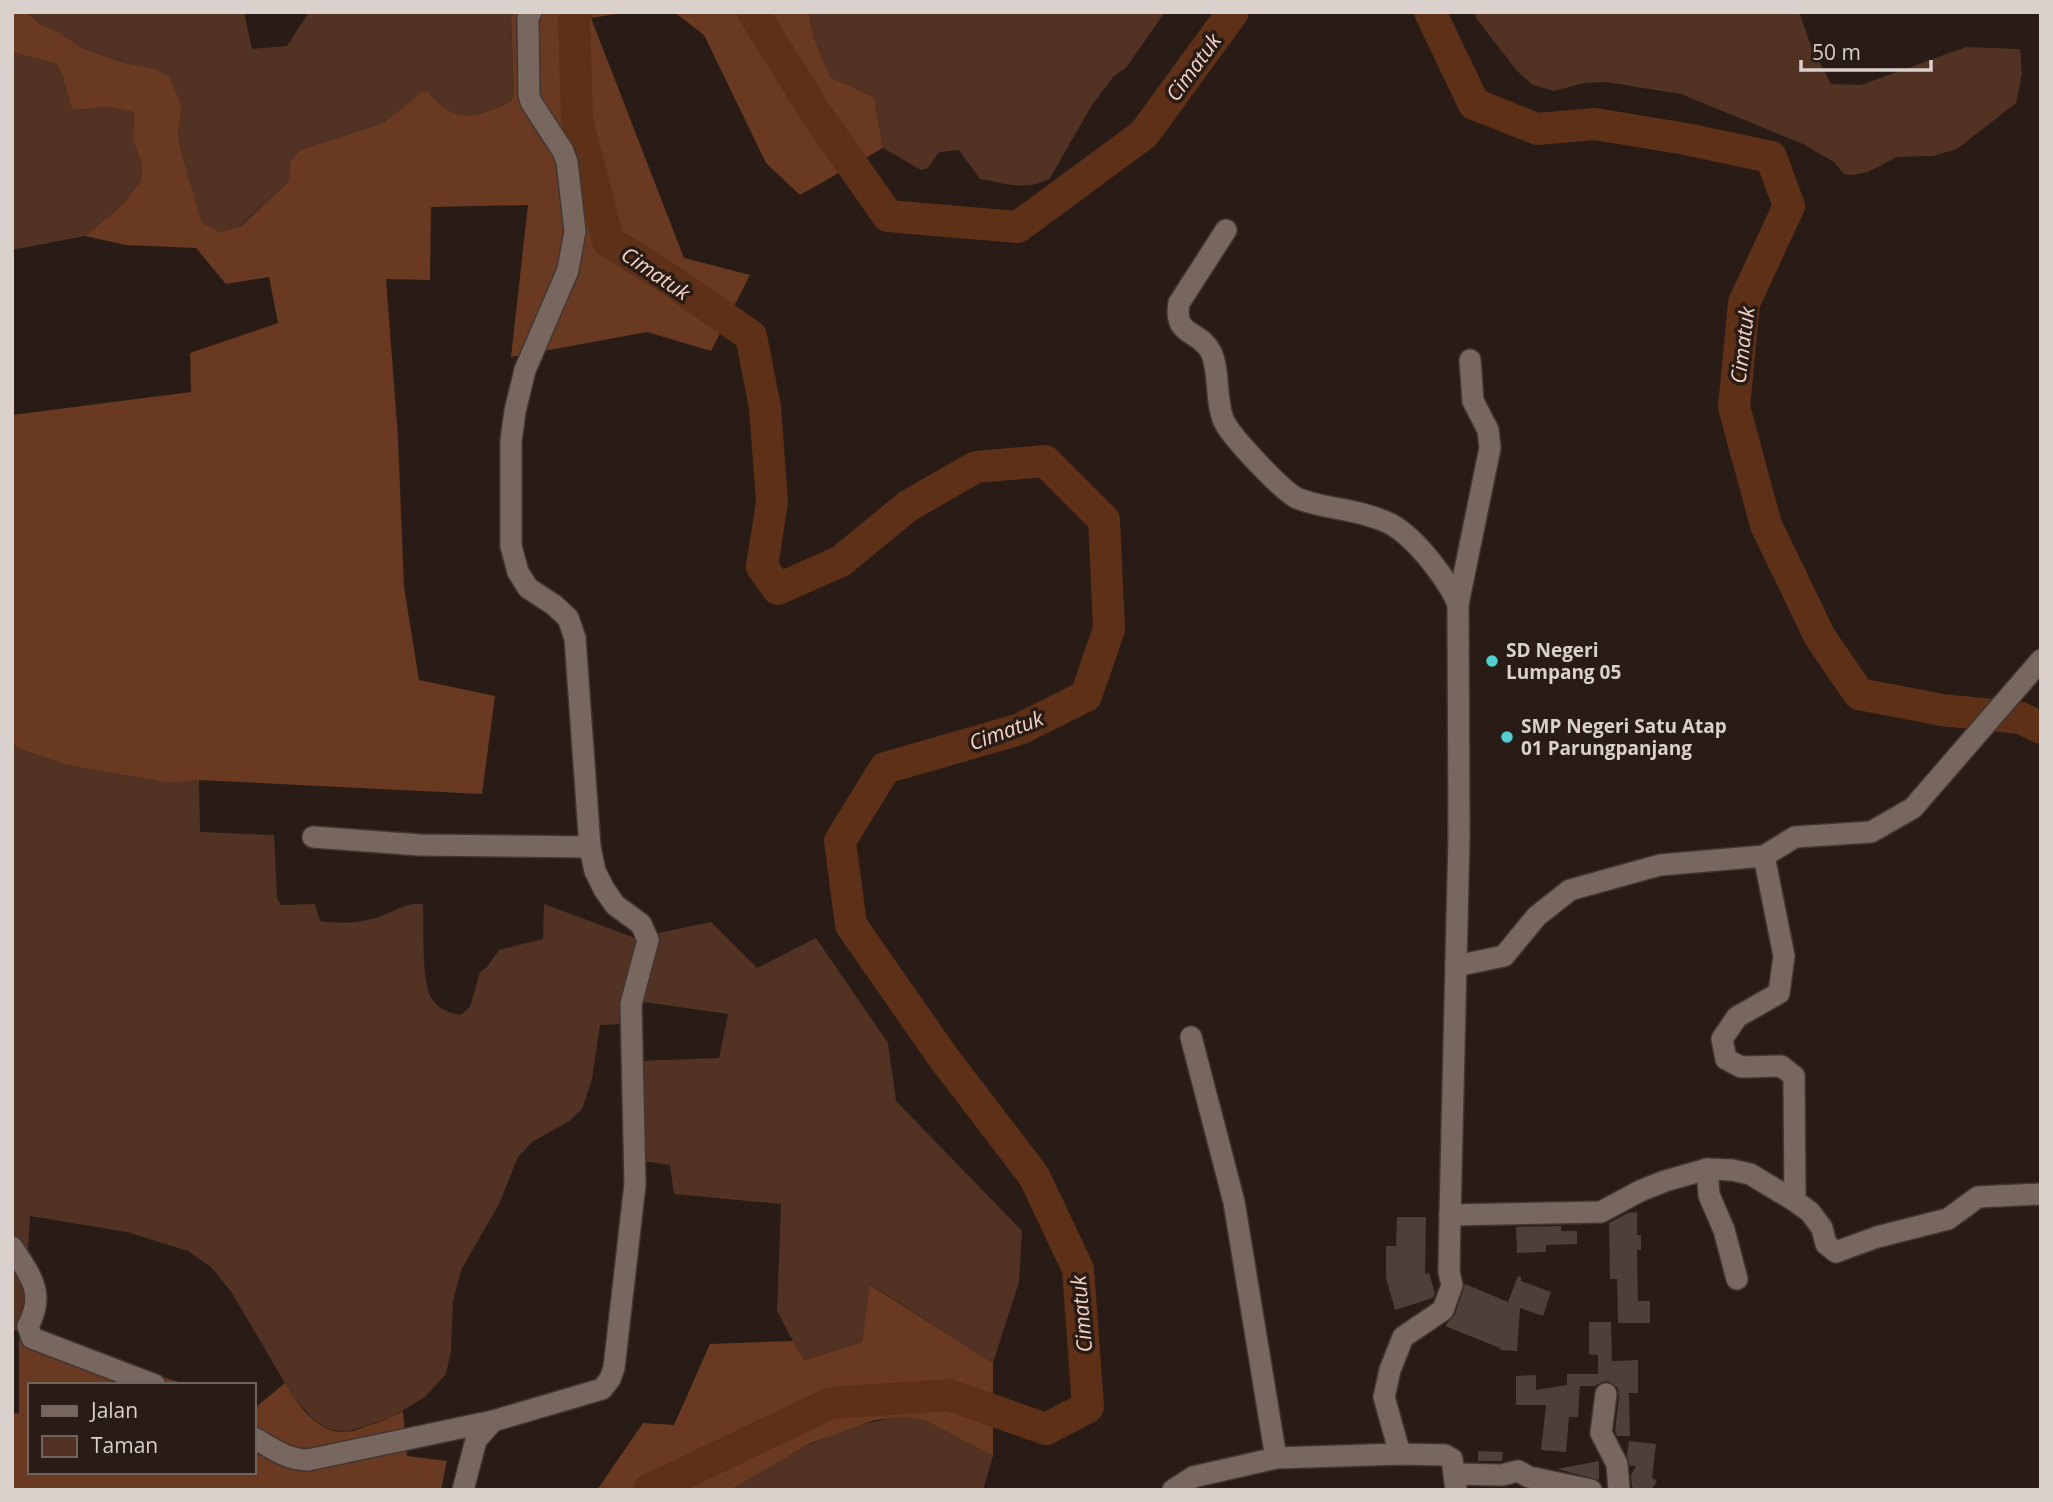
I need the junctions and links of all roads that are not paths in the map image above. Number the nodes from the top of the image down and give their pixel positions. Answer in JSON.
{"nodes":[{"id":1,"x":531,"y":12,"type":"edge"},
{"id":2,"x":1226,"y":230,"type":"dead end"},
{"id":3,"x":1471,"y":360,"type":"dead end"},
{"id":4,"x":1458,"y":604,"type":"junction"},
{"id":5,"x":2041,"y":660,"type":"edge"},
{"id":6,"x":313,"y":837,"type":"dead end"},
{"id":7,"x":590,"y":846,"type":"junction"},
{"id":8,"x":1763,"y":856,"type":"junction"},
{"id":9,"x":1456,"y":966,"type":"junction"},
{"id":10,"x":1191,"y":1037,"type":"dead end"},
{"id":11,"x":1707,"y":1169,"type":"junction"},
{"id":12,"x":2041,"y":1194,"type":"edge"},
{"id":13,"x":1795,"y":1201,"type":"junction"},
{"id":14,"x":1450,"y":1215,"type":"junction"},
{"id":15,"x":12,"y":1247,"type":"edge"},
{"id":16,"x":1737,"y":1279,"type":"dead end"},
{"id":17,"x":150,"y":1383,"type":"edge"},
{"id":18,"x":1606,"y":1394,"type":"dead end"},
{"id":19,"x":493,"y":1421,"type":"junction"},
{"id":20,"x":256,"y":1439,"type":"edge"},
{"id":21,"x":1400,"y":1454,"type":"junction"},
{"id":22,"x":1276,"y":1458,"type":"junction"},
{"id":23,"x":1456,"y":1482,"type":"edge"},
{"id":24,"x":463,"y":1490,"type":"edge"},
{"id":25,"x":1173,"y":1490,"type":"edge"},
{"id":26,"x":1591,"y":1490,"type":"edge"},
{"id":27,"x":1619,"y":1490,"type":"edge"}],
"edges":[{"from":1,"to":7,"type":"street"},
{"from":2,"to":4,"type":"street"},
{"from":3,"to":4,"type":"street"},
{"from":4,"to":9,"type":"street"},
{"from":5,"to":8,"type":"street"},
{"from":6,"to":7,"type":"street"},
{"from":7,"to":19,"type":"street"},
{"from":8,"to":9,"type":"street"},
{"from":8,"to":13,"type":"street"},
{"from":9,"to":14,"type":"street"},
{"from":10,"to":22,"type":"street"},
{"from":11,"to":13,"type":"street"},
{"from":11,"to":14,"type":"street"},
{"from":11,"to":16,"type":"street"},
{"from":12,"to":13,"type":"street"},
{"from":14,"to":21,"type":"street"},
{"from":15,"to":17,"type":"street"},
{"from":18,"to":27,"type":"street"},
{"from":19,"to":20,"type":"street"},
{"from":19,"to":24,"type":"street"},
{"from":21,"to":22,"type":"street"},
{"from":21,"to":23,"type":"street"},
{"from":22,"to":25,"type":"street"},
{"from":23,"to":26,"type":"street"}]}
